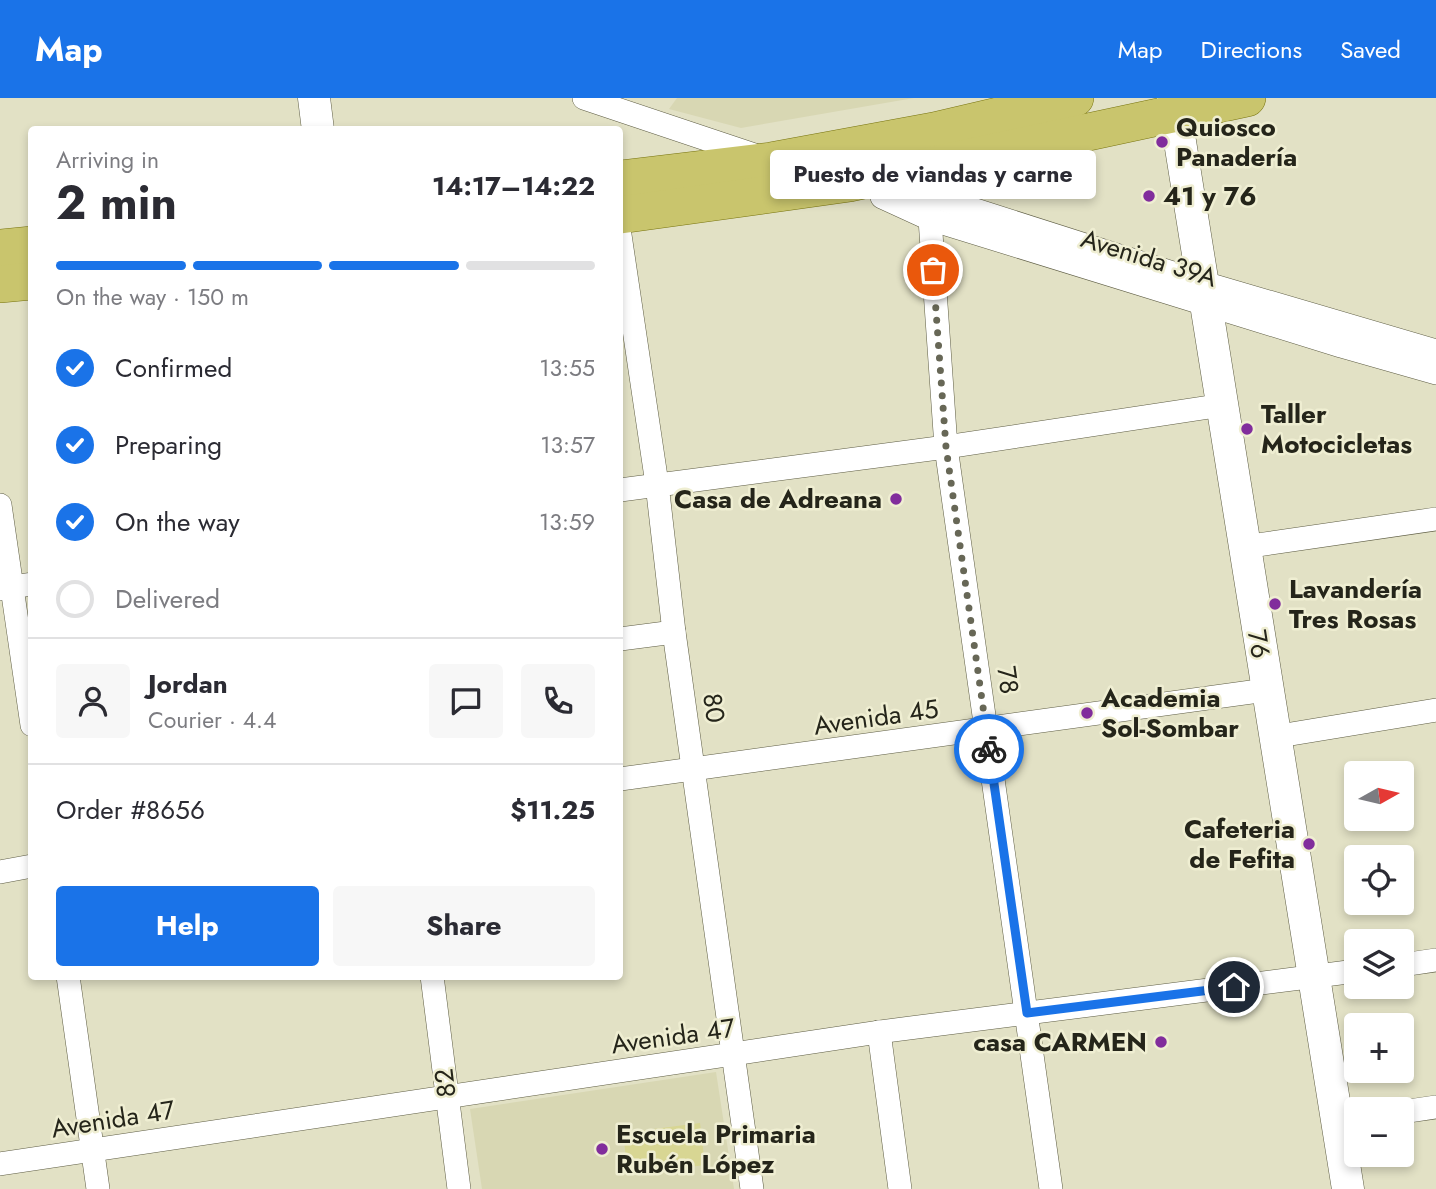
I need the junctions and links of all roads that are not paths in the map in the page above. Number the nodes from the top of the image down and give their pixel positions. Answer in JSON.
{"nodes":[{"id":1,"x":314,"y":98,"type":"edge"},
{"id":2,"x":584,"y":98,"type":"edge"},
{"id":3,"x":1075,"y":98,"type":"edge"},
{"id":4,"x":1247,"y":98,"type":"edge"},
{"id":5,"x":1175,"y":106,"type":"edge"},
{"id":6,"x":318,"y":126,"type":"edge"},
{"id":7,"x":771,"y":161,"type":"junction"},
{"id":8,"x":623,"y":179,"type":"edge"},
{"id":9,"x":850,"y":183,"type":"junction"},
{"id":10,"x":623,"y":215,"type":"edge"},
{"id":11,"x":930,"y":219,"type":"junction"},
{"id":12,"x":28,"y":245,"type":"edge"},
{"id":13,"x":0,"y":248,"type":"edge"},
{"id":14,"x":623,"y":255,"type":"edge"},
{"id":15,"x":28,"y":281,"type":"edge"},
{"id":16,"x":0,"y":284,"type":"edge"},
{"id":17,"x":1206,"y":294,"type":"junction"},
{"id":18,"x":1436,"y":351,"type":"edge"},
{"id":19,"x":1436,"y":373,"type":"edge"},
{"id":20,"x":1223,"y":405,"type":"junction"},
{"id":21,"x":946,"y":447,"type":"junction"},
{"id":22,"x":657,"y":484,"type":"junction"},
{"id":23,"x":623,"y":490,"type":"edge"},
{"id":24,"x":0,"y":505,"type":"edge"},
{"id":25,"x":1436,"y":519,"type":"edge"},
{"id":26,"x":1244,"y":547,"type":"junction"},
{"id":27,"x":14,"y":586,"type":"edge"},
{"id":28,"x":674,"y":632,"type":"junction"},
{"id":29,"x":623,"y":639,"type":"edge"},
{"id":30,"x":1266,"y":690,"type":"junction"},
{"id":31,"x":28,"y":694,"type":"edge"},
{"id":32,"x":1436,"y":710,"type":"edge"},
{"id":33,"x":986,"y":730,"type":"junction"},
{"id":34,"x":1273,"y":737,"type":"junction"},
{"id":35,"x":694,"y":770,"type":"junction"},
{"id":36,"x":623,"y":779,"type":"edge"},
{"id":37,"x":28,"y":867,"type":"edge"},
{"id":38,"x":0,"y":872,"type":"edge"},
{"id":39,"x":1436,"y":960,"type":"edge"},
{"id":40,"x":1414,"y":963,"type":"edge"},
{"id":41,"x":1344,"y":973,"type":"edge"},
{"id":42,"x":1312,"y":977,"type":"junction"},
{"id":43,"x":69,"y":980,"type":"edge"},
{"id":44,"x":432,"y":980,"type":"edge"},
{"id":45,"x":1027,"y":1013,"type":"junction"},
{"id":46,"x":878,"y":1032,"type":"junction"},
{"id":47,"x":732,"y":1055,"type":"junction"},
{"id":48,"x":446,"y":1097,"type":"junction"},
{"id":49,"x":1436,"y":1107,"type":"edge"},
{"id":50,"x":1414,"y":1110,"type":"edge"},
{"id":51,"x":1344,"y":1111,"type":"edge"},
{"id":52,"x":93,"y":1150,"type":"junction"},
{"id":53,"x":0,"y":1164,"type":"edge"},
{"id":54,"x":1347,"y":1167,"type":"edge"},
{"id":55,"x":98,"y":1189,"type":"edge"},
{"id":56,"x":459,"y":1189,"type":"edge"},
{"id":57,"x":752,"y":1189,"type":"edge"},
{"id":58,"x":900,"y":1189,"type":"edge"},
{"id":59,"x":1052,"y":1189,"type":"edge"},
{"id":60,"x":1348,"y":1189,"type":"edge"}],
"edges":[{"from":1,"to":6,"type":"street"},
{"from":2,"to":7,"type":"street","name":"Avenida 39A"},
{"from":3,"to":7,"type":"main road"},
{"from":4,"to":5,"type":"main road"},
{"from":5,"to":9,"type":"main road"},
{"from":5,"to":17,"type":"street","name":"76"},
{"from":7,"to":8,"type":"main road"},
{"from":7,"to":9,"type":"street","name":"Avenida 39A"},
{"from":9,"to":10,"type":"main road"},
{"from":9,"to":11,"type":"street","name":"Avenida 39A"},
{"from":9,"to":17,"type":"street","name":"Avenida 39A"},
{"from":11,"to":17,"type":"street","name":"Avenida 39A"},
{"from":11,"to":21,"type":"street","name":"78"},
{"from":12,"to":13,"type":"main road"},
{"from":14,"to":22,"type":"street","name":"80"},
{"from":15,"to":16,"type":"main road"},
{"from":17,"to":18,"type":"street","name":"Avenida 39A"},
{"from":17,"to":19,"type":"street","name":"Avenida 39A"},
{"from":17,"to":20,"type":"street","name":"76"},
{"from":20,"to":21,"type":"street"},
{"from":20,"to":26,"type":"street","name":"76"},
{"from":21,"to":22,"type":"street"},
{"from":21,"to":33,"type":"street","name":"78"},
{"from":22,"to":23,"type":"street"},
{"from":22,"to":28,"type":"street","name":"80"},
{"from":24,"to":27,"type":"street"},
{"from":25,"to":26,"type":"street"},
{"from":26,"to":30,"type":"street","name":"76"},
{"from":27,"to":31,"type":"street"},
{"from":28,"to":29,"type":"street"},
{"from":28,"to":35,"type":"street","name":"80"},
{"from":30,"to":33,"type":"street","name":"Avenida 45"},
{"from":30,"to":34,"type":"street","name":"76"},
{"from":32,"to":34,"type":"street"},
{"from":33,"to":35,"type":"street","name":"Avenida 45"},
{"from":33,"to":45,"type":"street","name":"78"},
{"from":34,"to":42,"type":"street","name":"76"},
{"from":35,"to":36,"type":"street","name":"Avenida 45"},
{"from":35,"to":47,"type":"street","name":"80"},
{"from":37,"to":38,"type":"street"},
{"from":39,"to":40,"type":"street"},
{"from":41,"to":42,"type":"street","name":"Avenida 47"},
{"from":42,"to":45,"type":"street","name":"Avenida 47"},
{"from":42,"to":51,"type":"street","name":"76"},
{"from":43,"to":52,"type":"street"},
{"from":44,"to":48,"type":"street","name":"82"},
{"from":45,"to":46,"type":"street","name":"Avenida 47"},
{"from":45,"to":59,"type":"street","name":"78"},
{"from":46,"to":47,"type":"street","name":"Avenida 47"},
{"from":46,"to":58,"type":"street"},
{"from":47,"to":48,"type":"street","name":"Avenida 47"},
{"from":47,"to":57,"type":"street","name":"80"},
{"from":48,"to":52,"type":"street","name":"Avenida 47"},
{"from":48,"to":56,"type":"street","name":"82"},
{"from":49,"to":50,"type":"street"},
{"from":52,"to":53,"type":"street","name":"Avenida 47"},
{"from":52,"to":55,"type":"street"},
{"from":54,"to":60,"type":"street","name":"76"}]}
